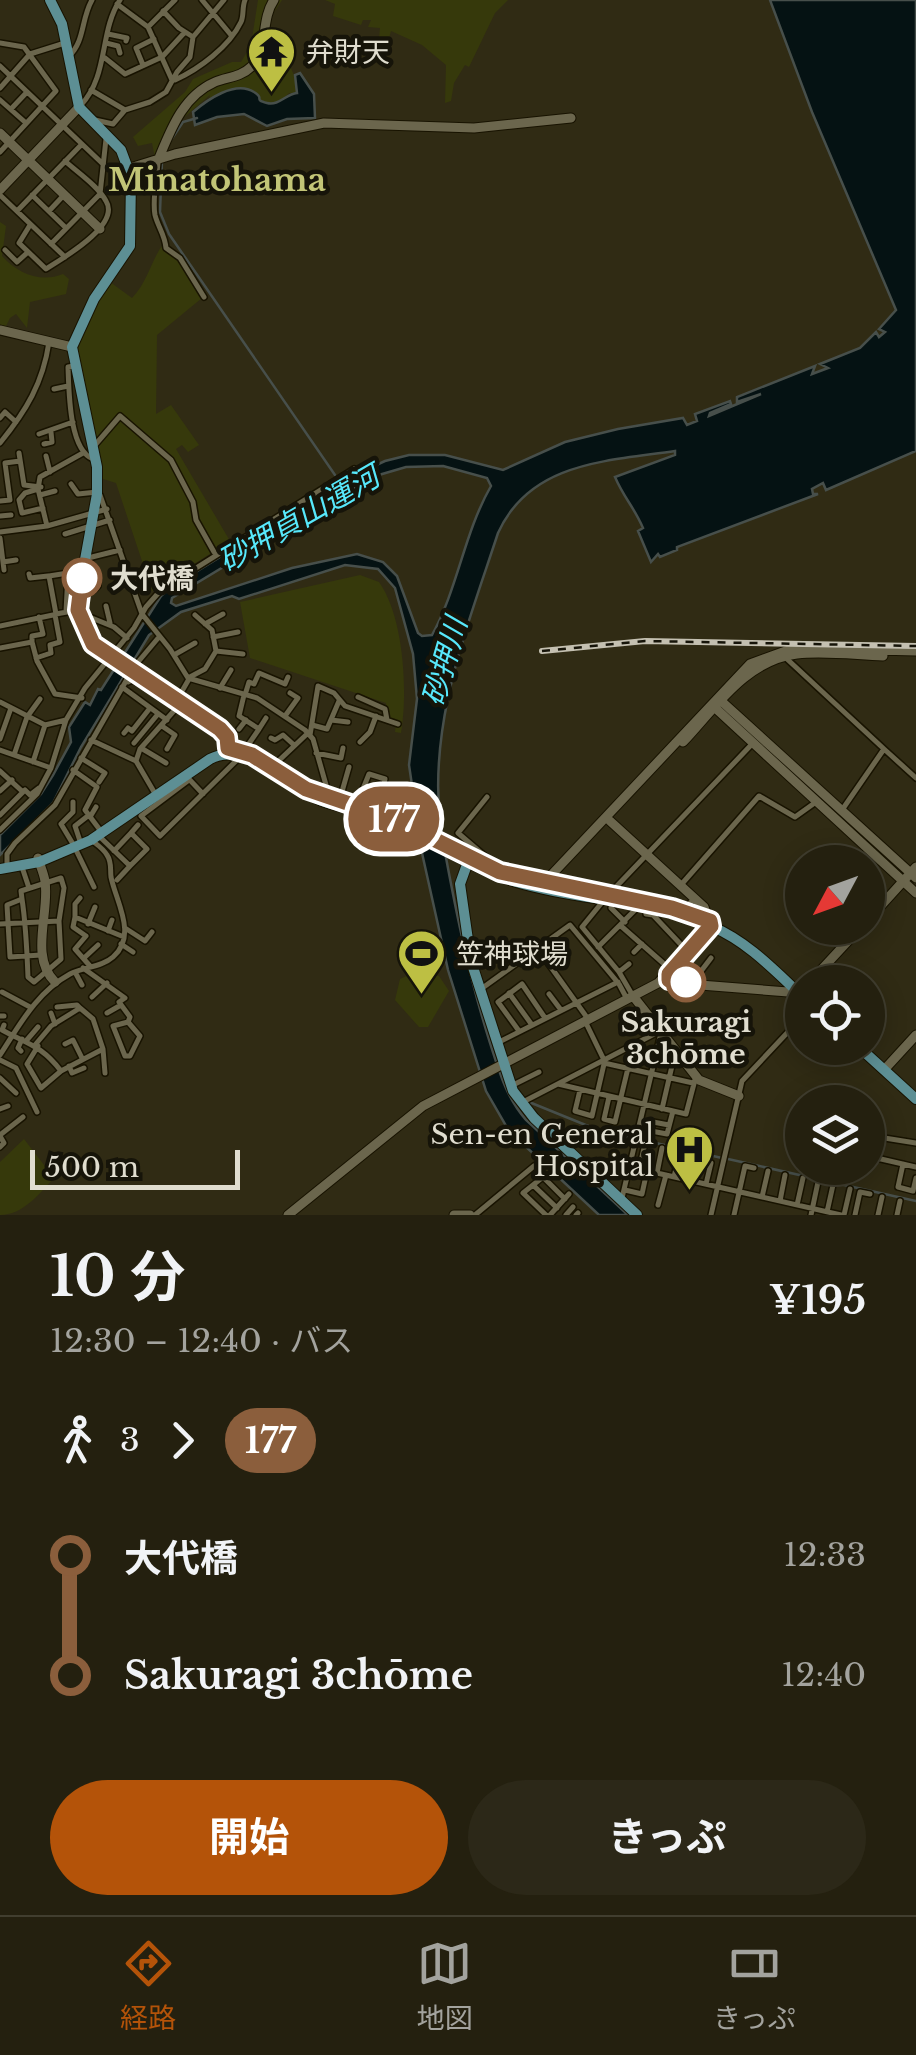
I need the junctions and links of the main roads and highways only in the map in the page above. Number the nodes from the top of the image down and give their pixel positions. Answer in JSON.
{"nodes":[{"id":1,"x":50,"y":0,"type":"edge"},
{"id":2,"x":228,"y":750,"type":"junction"},
{"id":3,"x":244,"y":753,"type":"junction"},
{"id":4,"x":156,"y":795,"type":"junction"},
{"id":5,"x":331,"y":801,"type":"junction"},
{"id":6,"x":415,"y":832,"type":"junction"},
{"id":7,"x":472,"y":859,"type":"junction"},
{"id":8,"x":38,"y":860,"type":"junction"},
{"id":9,"x":3,"y":866,"type":"edge"},
{"id":10,"x":544,"y":884,"type":"junction"},
{"id":11,"x":609,"y":900,"type":"junction"},
{"id":12,"x":711,"y":924,"type":"junction"},
{"id":13,"x":785,"y":978,"type":"edge"},
{"id":14,"x":883,"y":1065,"type":"edge"},
{"id":15,"x":916,"y":1096,"type":"edge"},
{"id":16,"x":637,"y":1215,"type":"edge"}],
"edges":[{"from":1,"to":2,"type":"main road"},
{"from":2,"to":3,"type":"main road"},
{"from":2,"to":4,"type":"main road"},
{"from":2,"to":4,"type":"main road"},
{"from":3,"to":5,"type":"main road"},
{"from":3,"to":5,"type":"main road"},
{"from":4,"to":8,"type":"main road"},
{"from":5,"to":6,"type":"main road"},
{"from":5,"to":6,"type":"main road"},
{"from":6,"to":7,"type":"main road"},
{"from":7,"to":10,"type":"main road"},
{"from":7,"to":10,"type":"main road"},
{"from":7,"to":16,"type":"main road"},
{"from":8,"to":9,"type":"main road"},
{"from":8,"to":9,"type":"main road"},
{"from":10,"to":11,"type":"main road"},
{"from":11,"to":12,"type":"main road"},
{"from":11,"to":12,"type":"main road"},
{"from":12,"to":13,"type":"main road"},
{"from":14,"to":15,"type":"main road"}]}
